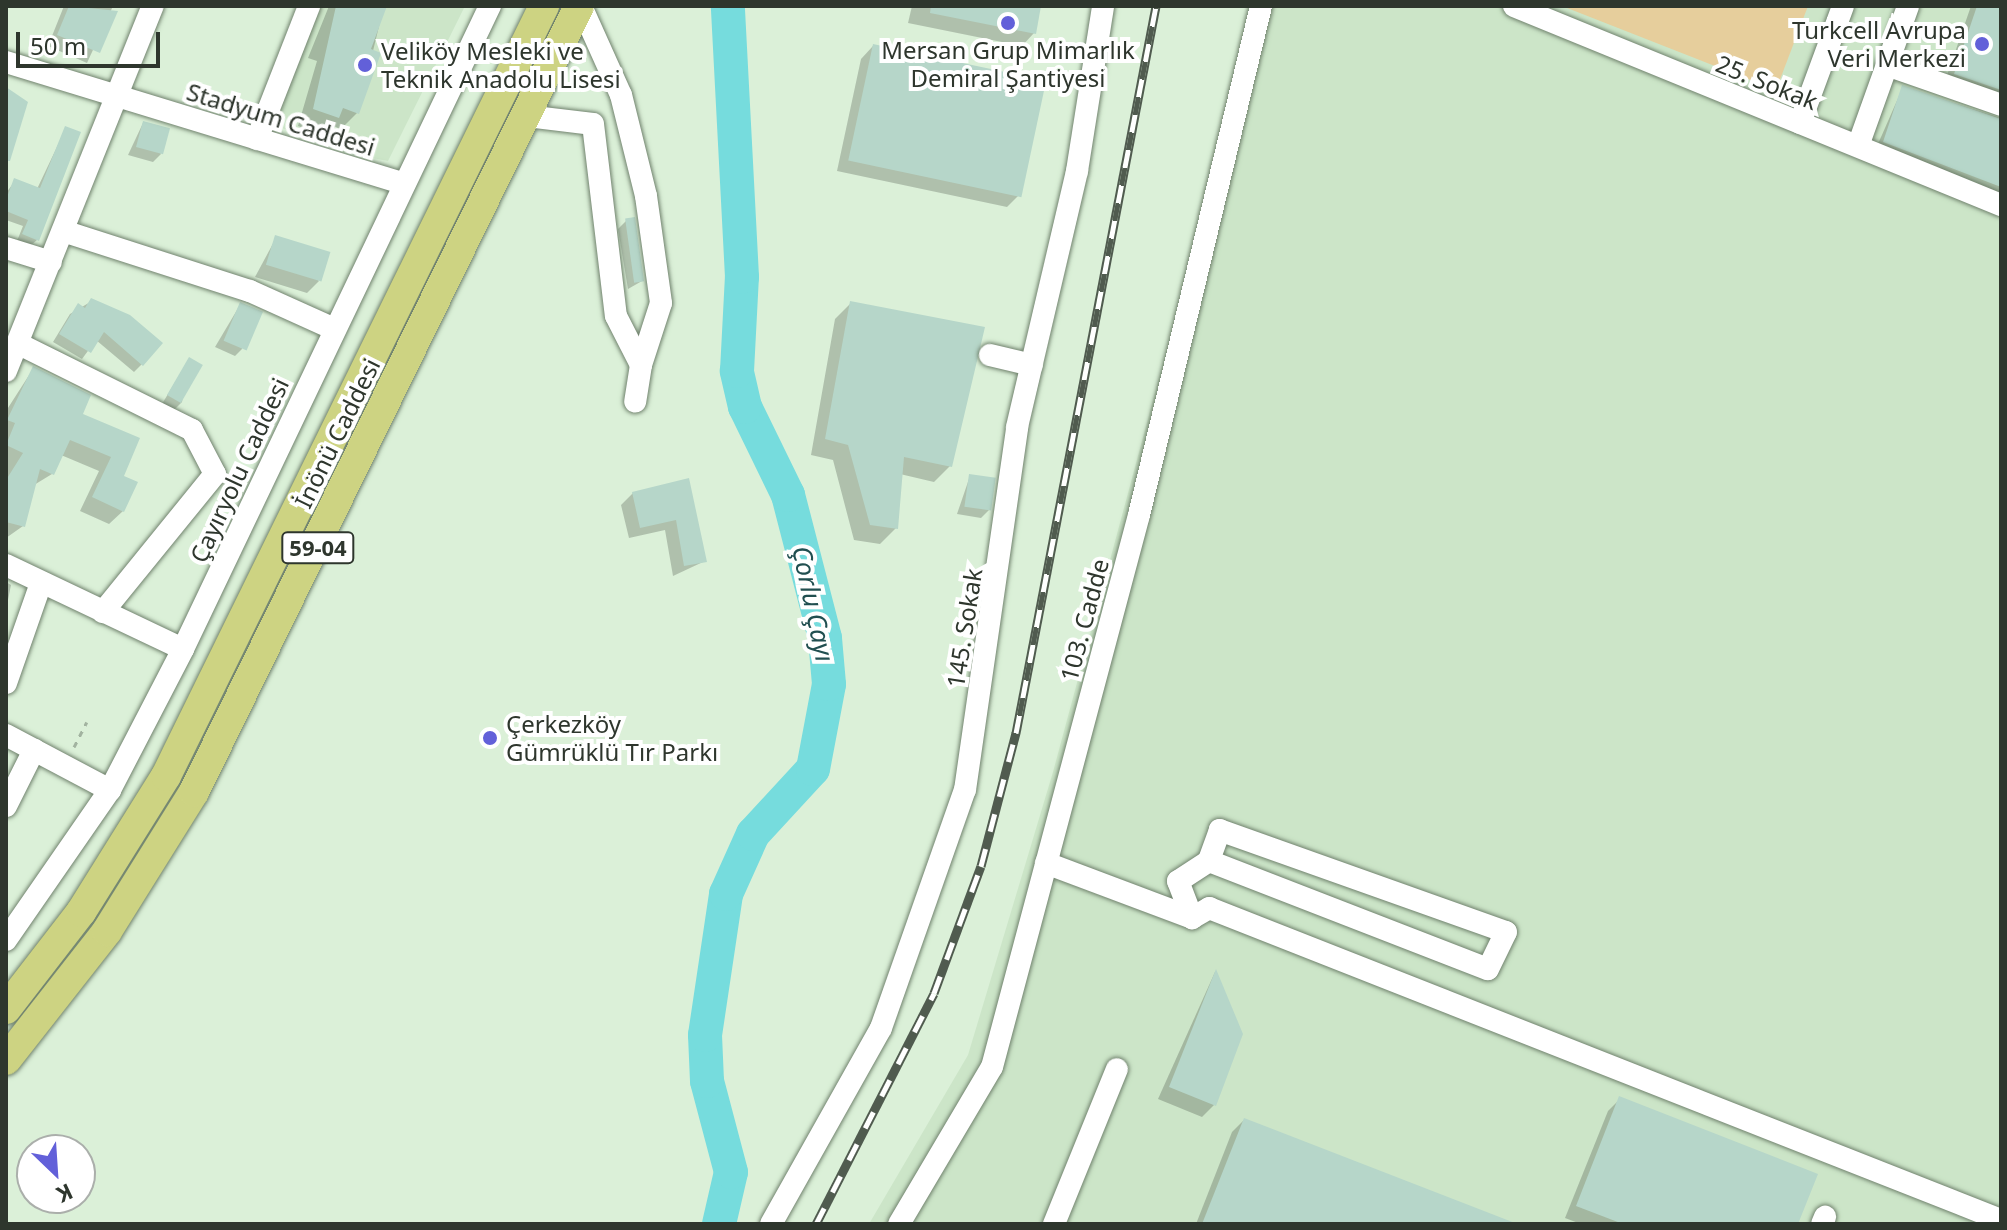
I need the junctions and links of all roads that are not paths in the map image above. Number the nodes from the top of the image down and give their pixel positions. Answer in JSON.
{"nodes":[{"id":1,"x":153,"y":6,"type":"edge"},
{"id":2,"x":309,"y":6,"type":"edge"},
{"id":3,"x":490,"y":6,"type":"edge"},
{"id":4,"x":544,"y":6,"type":"edge"},
{"id":5,"x":580,"y":6,"type":"edge"},
{"id":6,"x":1103,"y":6,"type":"edge"},
{"id":7,"x":1261,"y":6,"type":"edge"},
{"id":8,"x":1514,"y":6,"type":"edge"},
{"id":9,"x":1843,"y":6,"type":"edge"},
{"id":10,"x":1908,"y":6,"type":"edge"},
{"id":11,"x":6,"y":62,"type":"edge"},
{"id":12,"x":1887,"y":65,"type":"junction"},
{"id":13,"x":117,"y":96,"type":"junction"},
{"id":14,"x":2001,"y":105,"type":"edge"},
{"id":15,"x":526,"y":116,"type":"junction"},
{"id":16,"x":1800,"y":123,"type":"junction"},
{"id":17,"x":257,"y":139,"type":"junction"},
{"id":18,"x":1858,"y":146,"type":"junction"},
{"id":19,"x":403,"y":183,"type":"junction"},
{"id":20,"x":2001,"y":205,"type":"edge"},
{"id":21,"x":63,"y":231,"type":"junction"},
{"id":22,"x":6,"y":248,"type":"edge"},
{"id":23,"x":51,"y":262,"type":"junction"},
{"id":24,"x":334,"y":329,"type":"junction"},
{"id":25,"x":19,"y":344,"type":"junction"},
{"id":26,"x":990,"y":355,"type":"dead end"},
{"id":27,"x":641,"y":365,"type":"junction"},
{"id":28,"x":1032,"y":365,"type":"junction"},
{"id":29,"x":6,"y":371,"type":"edge"},
{"id":30,"x":635,"y":402,"type":"dead end"},
{"id":31,"x":6,"y":565,"type":"edge"},
{"id":32,"x":41,"y":583,"type":"junction"},
{"id":33,"x":103,"y":612,"type":"junction"},
{"id":34,"x":183,"y":649,"type":"junction"},
{"id":35,"x":6,"y":683,"type":"edge"},
{"id":36,"x":6,"y":735,"type":"edge"},
{"id":37,"x":34,"y":750,"type":"junction"},
{"id":38,"x":110,"y":790,"type":"junction"},
{"id":39,"x":6,"y":806,"type":"edge"},
{"id":40,"x":1209,"y":861,"type":"junction"},
{"id":41,"x":1046,"y":863,"type":"junction"},
{"id":42,"x":1192,"y":918,"type":"junction"},
{"id":43,"x":6,"y":940,"type":"edge"},
{"id":44,"x":6,"y":1009,"type":"edge"},
{"id":45,"x":6,"y":1060,"type":"edge"},
{"id":46,"x":1117,"y":1069,"type":"dead end"},
{"id":47,"x":1993,"y":1220,"type":"edge"},
{"id":48,"x":771,"y":1224,"type":"edge"},
{"id":49,"x":899,"y":1224,"type":"edge"},
{"id":50,"x":1054,"y":1224,"type":"edge"}],
"edges":[{"from":1,"to":13,"type":"street"},
{"from":2,"to":17,"type":"street"},
{"from":3,"to":19,"type":"street","name":"Çayıryolu Caddesi"},
{"from":4,"to":44,"type":"main road","name":"İnönü Caddesi","number":"59-04"},
{"from":5,"to":15,"type":"main road","number":"59-04"},
{"from":5,"to":27,"type":"street"},
{"from":6,"to":28,"type":"street","name":"145. Sokak"},
{"from":7,"to":41,"type":"street","name":"103. Cadde"},
{"from":8,"to":16,"type":"street","name":"25. Sokak"},
{"from":9,"to":16,"type":"street"},
{"from":10,"to":12,"type":"street"},
{"from":11,"to":13,"type":"street","name":"Stadyum Caddesi"},
{"from":12,"to":14,"type":"street"},
{"from":12,"to":18,"type":"street"},
{"from":13,"to":17,"type":"street","name":"Stadyum Caddesi"},
{"from":13,"to":21,"type":"street"},
{"from":15,"to":27,"type":"street"},
{"from":15,"to":45,"type":"main road","number":"59-04"},
{"from":16,"to":18,"type":"street","name":"25. Sokak"},
{"from":17,"to":19,"type":"street","name":"Stadyum Caddesi"},
{"from":18,"to":20,"type":"street","name":"25. Sokak"},
{"from":19,"to":24,"type":"street","name":"Çayıryolu Caddesi"},
{"from":21,"to":23,"type":"street"},
{"from":21,"to":24,"type":"street"},
{"from":22,"to":23,"type":"street"},
{"from":23,"to":25,"type":"street"},
{"from":24,"to":34,"type":"street","name":"Çayıryolu Caddesi"},
{"from":25,"to":29,"type":"street"},
{"from":25,"to":33,"type":"street"},
{"from":26,"to":28,"type":"street"},
{"from":27,"to":30,"type":"street"},
{"from":28,"to":48,"type":"street","name":"145. Sokak"},
{"from":31,"to":32,"type":"street"},
{"from":32,"to":33,"type":"street"},
{"from":32,"to":35,"type":"street"},
{"from":33,"to":34,"type":"street"},
{"from":34,"to":38,"type":"street","name":"Çayıryolu Caddesi"},
{"from":36,"to":37,"type":"street"},
{"from":37,"to":38,"type":"street"},
{"from":37,"to":39,"type":"street"},
{"from":38,"to":43,"type":"street","name":"Çayıryolu Caddesi"},
{"from":40,"to":40,"type":"street"},
{"from":40,"to":42,"type":"street"},
{"from":41,"to":42,"type":"street"},
{"from":41,"to":49,"type":"street","name":"103. Cadde"},
{"from":42,"to":47,"type":"street"},
{"from":46,"to":50,"type":"street"}]}
